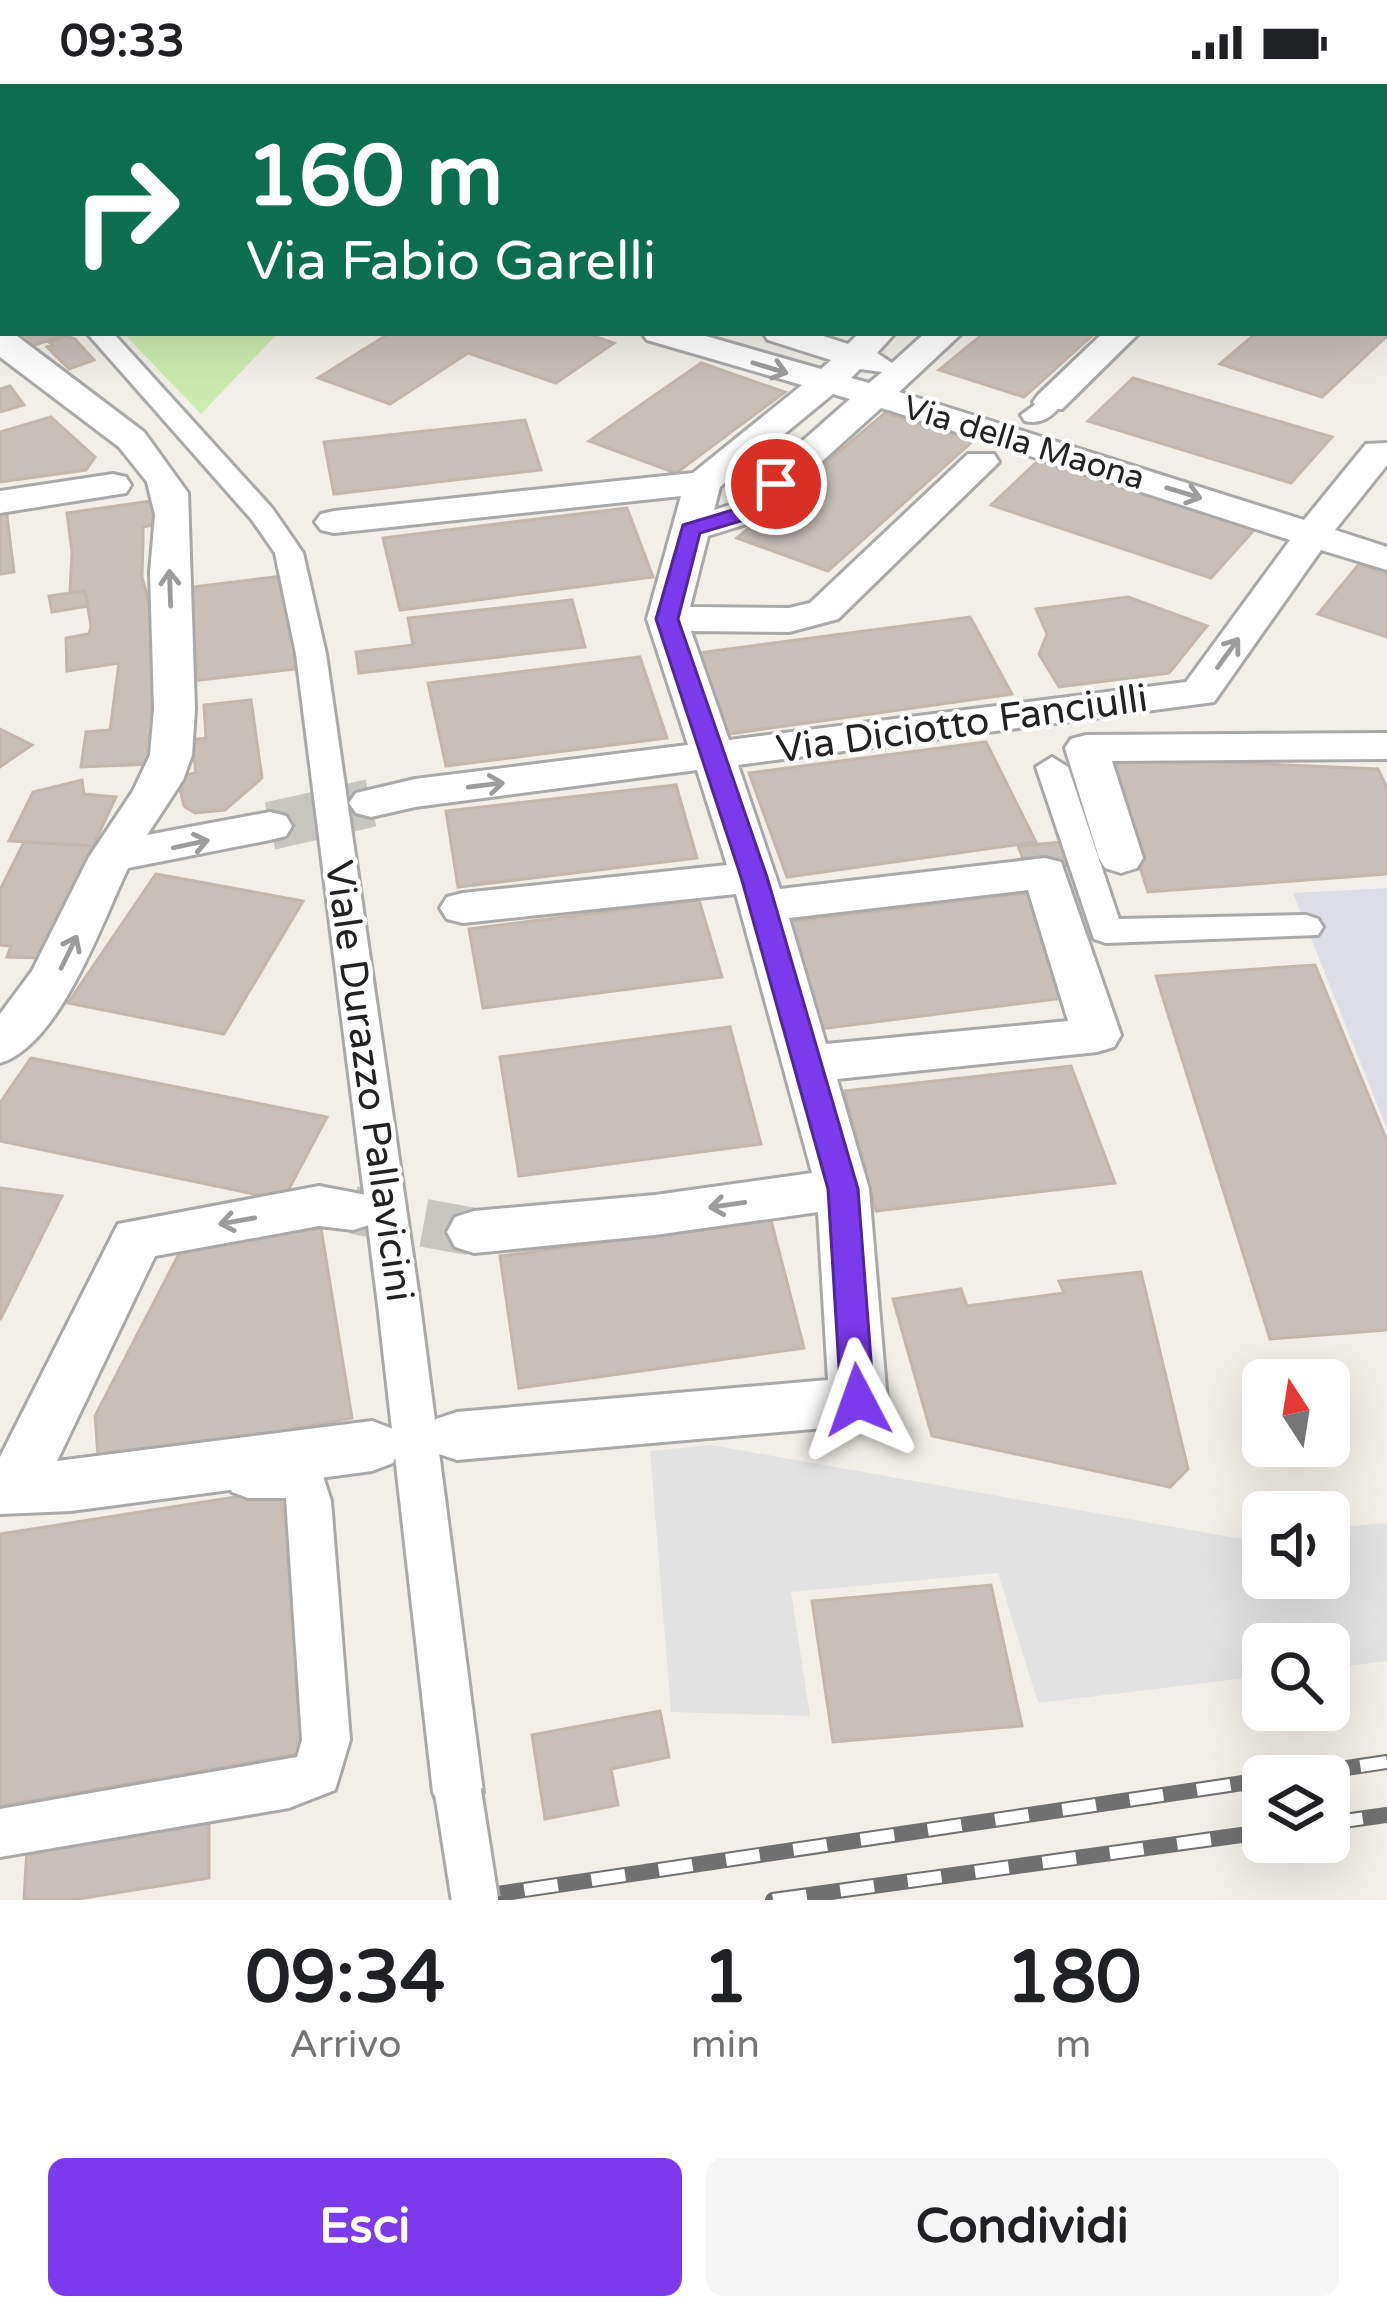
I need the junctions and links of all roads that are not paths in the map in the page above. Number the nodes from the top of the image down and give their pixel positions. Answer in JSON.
{"nodes":[{"id":1,"x":102,"y":336,"type":"edge"},
{"id":2,"x":669,"y":336,"type":"edge"},
{"id":3,"x":801,"y":336,"type":"edge"},
{"id":4,"x":942,"y":336,"type":"edge"},
{"id":5,"x":1119,"y":336,"type":"edge"},
{"id":6,"x":0,"y":339,"type":"edge"},
{"id":7,"x":864,"y":345,"type":"edge"},
{"id":8,"x":887,"y":383,"type":"junction"},
{"id":9,"x":825,"y":384,"type":"junction"},
{"id":10,"x":1017,"y":429,"type":"junction"},
{"id":11,"x":1383,"y":452,"type":"edge"},
{"id":12,"x":163,"y":477,"type":"junction"},
{"id":13,"x":703,"y":483,"type":"junction"},
{"id":14,"x":113,"y":485,"type":"joint"},
{"id":15,"x":0,"y":502,"type":"edge"},
{"id":16,"x":1322,"y":521,"type":"junction"},
{"id":17,"x":334,"y":522,"type":"dead end"},
{"id":18,"x":690,"y":530,"type":"junction"},
{"id":19,"x":1387,"y":531,"type":"edge"},
{"id":20,"x":1387,"y":559,"type":"edge"},
{"id":21,"x":667,"y":619,"type":"junction"},
{"id":22,"x":1387,"y":746,"type":"edge"},
{"id":23,"x":710,"y":758,"type":"junction"},
{"id":24,"x":1052,"y":767,"type":"dead end"},
{"id":25,"x":370,"y":803,"type":"tunnel mouth"},
{"id":26,"x":270,"y":826,"type":"tunnel mouth"},
{"id":27,"x":111,"y":857,"type":"junction"},
{"id":28,"x":1121,"y":858,"type":"dead end"},
{"id":29,"x":758,"y":891,"type":"junction"},
{"id":30,"x":463,"y":908,"type":"dead end"},
{"id":31,"x":1306,"y":927,"type":"dead end"},
{"id":32,"x":0,"y":1045,"type":"edge"},
{"id":33,"x":808,"y":1064,"type":"junction"},
{"id":34,"x":843,"y":1189,"type":"junction"},
{"id":35,"x":353,"y":1210,"type":"tunnel mouth"},
{"id":36,"x":474,"y":1232,"type":"tunnel mouth"},
{"id":37,"x":457,"y":1436,"type":"dead end"},
{"id":38,"x":372,"y":1446,"type":"dead end"},
{"id":39,"x":8,"y":1488,"type":"edge"},
{"id":40,"x":0,"y":1833,"type":"edge"},
{"id":41,"x":475,"y":1900,"type":"edge"}],
"edges":[{"from":1,"to":41,"type":"street","name":"Viale Durazzo Pallavicini","bridge":true},
{"from":2,"to":9,"type":"street","name":"Via della Maona","one_way":true},
{"from":3,"to":7,"type":"street","name":"Via della Maona"},
{"from":4,"to":8,"type":"street"},
{"from":5,"to":10,"type":"street"},
{"from":6,"to":12,"type":"street"},
{"from":7,"to":8,"type":"street","name":"Via della Maona"},
{"from":7,"to":9,"type":"street"},
{"from":8,"to":9,"type":"street","name":"Via della Maona"},
{"from":8,"to":10,"type":"street","name":"Via della Maona"},
{"from":8,"to":18,"type":"street"},
{"from":9,"to":13,"type":"street"},
{"from":10,"to":16,"type":"street","name":"Via della Maona"},
{"from":10,"to":21,"type":"street"},
{"from":11,"to":16,"type":"street","name":"Via Diciotto Fanciulli"},
{"from":12,"to":14,"type":"street"},
{"from":27,"to":12,"type":"street","one_way":true},
{"from":13,"to":17,"type":"street"},
{"from":13,"to":18,"type":"street"},
{"from":14,"to":15,"type":"street"},
{"from":16,"to":19,"type":"street","name":"Via della Maona"},
{"from":16,"to":20,"type":"street","name":"Via della Maona"},
{"from":23,"to":16,"type":"street","name":"Via Diciotto Fanciulli","one_way":true},
{"from":18,"to":21,"type":"street"},
{"from":21,"to":23,"type":"street"},
{"from":22,"to":28,"type":"street"},
{"from":25,"to":23,"type":"street","name":"Via Diciotto Fanciulli","one_way":true},
{"from":23,"to":29,"type":"street"},
{"from":24,"to":31,"type":"street"},
{"from":27,"to":26,"type":"street","one_way":true},
{"from":32,"to":27,"type":"street","one_way":true},
{"from":29,"to":30,"type":"street"},
{"from":29,"to":33,"type":"street"},
{"from":29,"to":33,"type":"street"},
{"from":33,"to":34,"type":"street"},
{"from":34,"to":36,"type":"street","one_way":true},
{"from":34,"to":37,"type":"street"},
{"from":35,"to":39,"type":"street","one_way":true},
{"from":38,"to":39,"type":"street"},
{"from":39,"to":40,"type":"street"}]}
